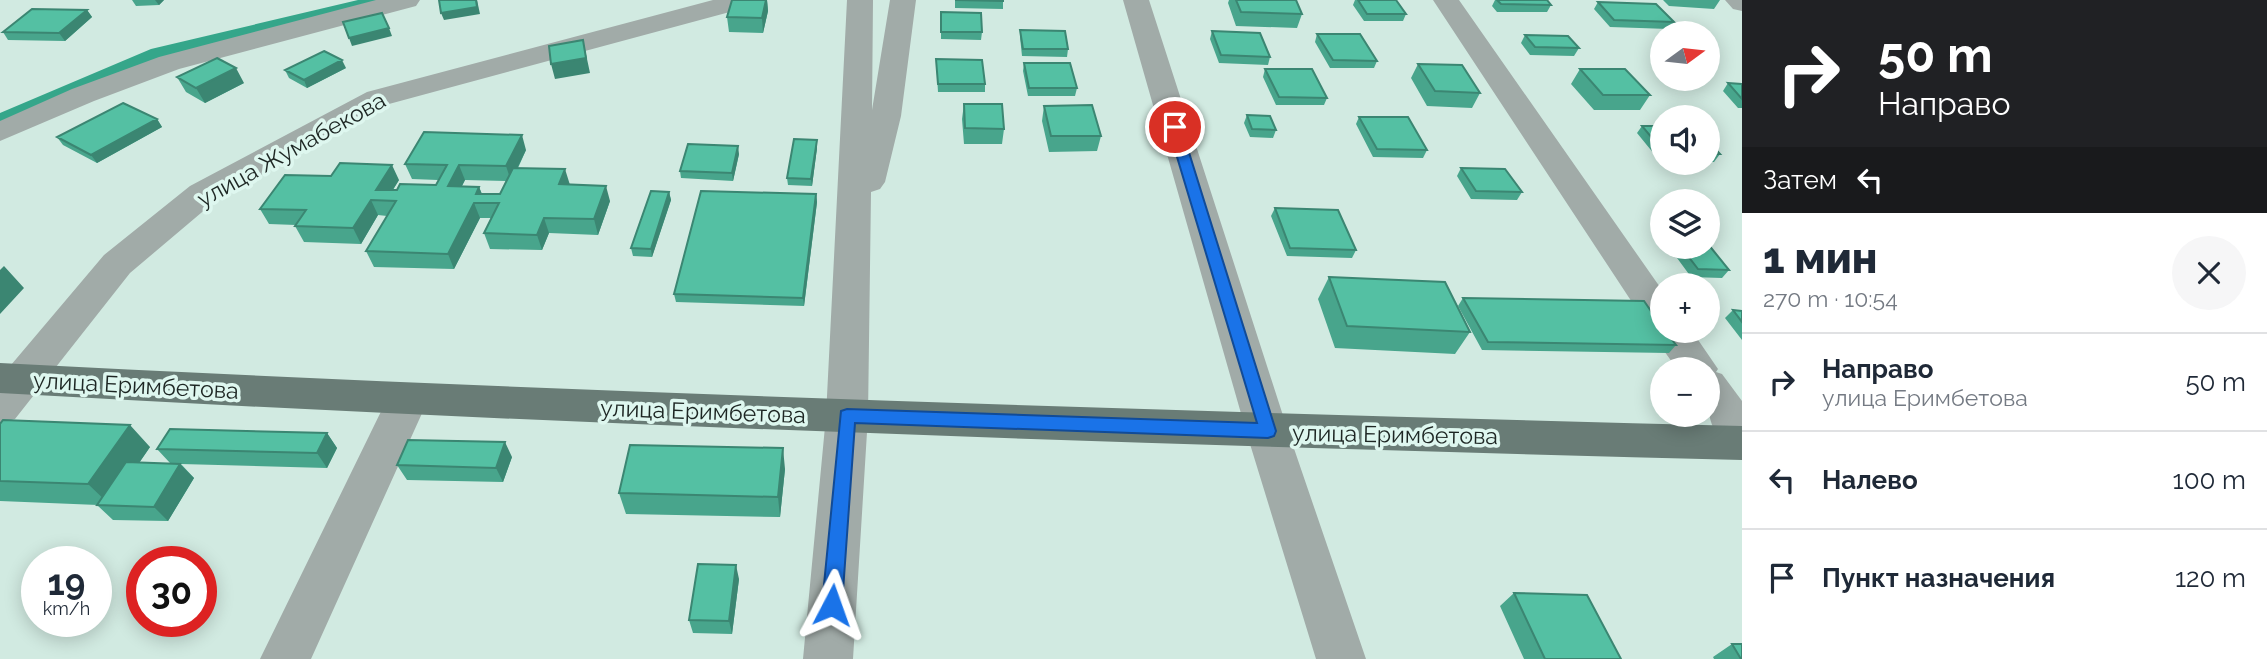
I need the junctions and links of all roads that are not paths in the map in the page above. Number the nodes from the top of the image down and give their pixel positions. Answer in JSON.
{"nodes":[{"id":1,"x":407,"y":0,"type":"edge"},
{"id":2,"x":743,"y":0,"type":"edge"},
{"id":3,"x":860,"y":0,"type":"edge"},
{"id":4,"x":903,"y":0,"type":"edge"},
{"id":5,"x":1136,"y":0,"type":"edge"},
{"id":6,"x":1446,"y":0,"type":"edge"},
{"id":7,"x":0,"y":132,"type":"edge"},
{"id":8,"x":852,"y":238,"type":"junction"},
{"id":9,"x":1650,"y":300,"type":"edge"},
{"id":10,"x":8,"y":388,"type":"edge"},
{"id":11,"x":407,"y":400,"type":"junction"},
{"id":12,"x":1720,"y":402,"type":"edge"},
{"id":13,"x":847,"y":416,"type":"junction"},
{"id":14,"x":1268,"y":431,"type":"junction"},
{"id":15,"x":1742,"y":435,"type":"edge"},
{"id":16,"x":1742,"y":443,"type":"edge"},
{"id":17,"x":285,"y":659,"type":"edge"},
{"id":18,"x":828,"y":659,"type":"edge"},
{"id":19,"x":1341,"y":659,"type":"edge"}],
"edges":[{"from":1,"to":7,"type":"street"},
{"from":2,"to":10,"type":"street","name":"улица Жумабекова"},
{"from":3,"to":8,"type":"street"},
{"from":4,"to":8,"type":"street"},
{"from":5,"to":14,"type":"street"},
{"from":6,"to":9,"type":"street"},
{"from":8,"to":13,"type":"street"},
{"from":10,"to":11,"type":"main road","name":"улица Еримбетова"},
{"from":11,"to":13,"type":"main road","name":"улица Еримбетова"},
{"from":11,"to":17,"type":"street"},
{"from":12,"to":15,"type":"street"},
{"from":13,"to":14,"type":"main road","name":"улица Еримбетова"},
{"from":13,"to":18,"type":"street"},
{"from":14,"to":16,"type":"main road","name":"улица Еримбетова"},
{"from":14,"to":19,"type":"street"}]}
